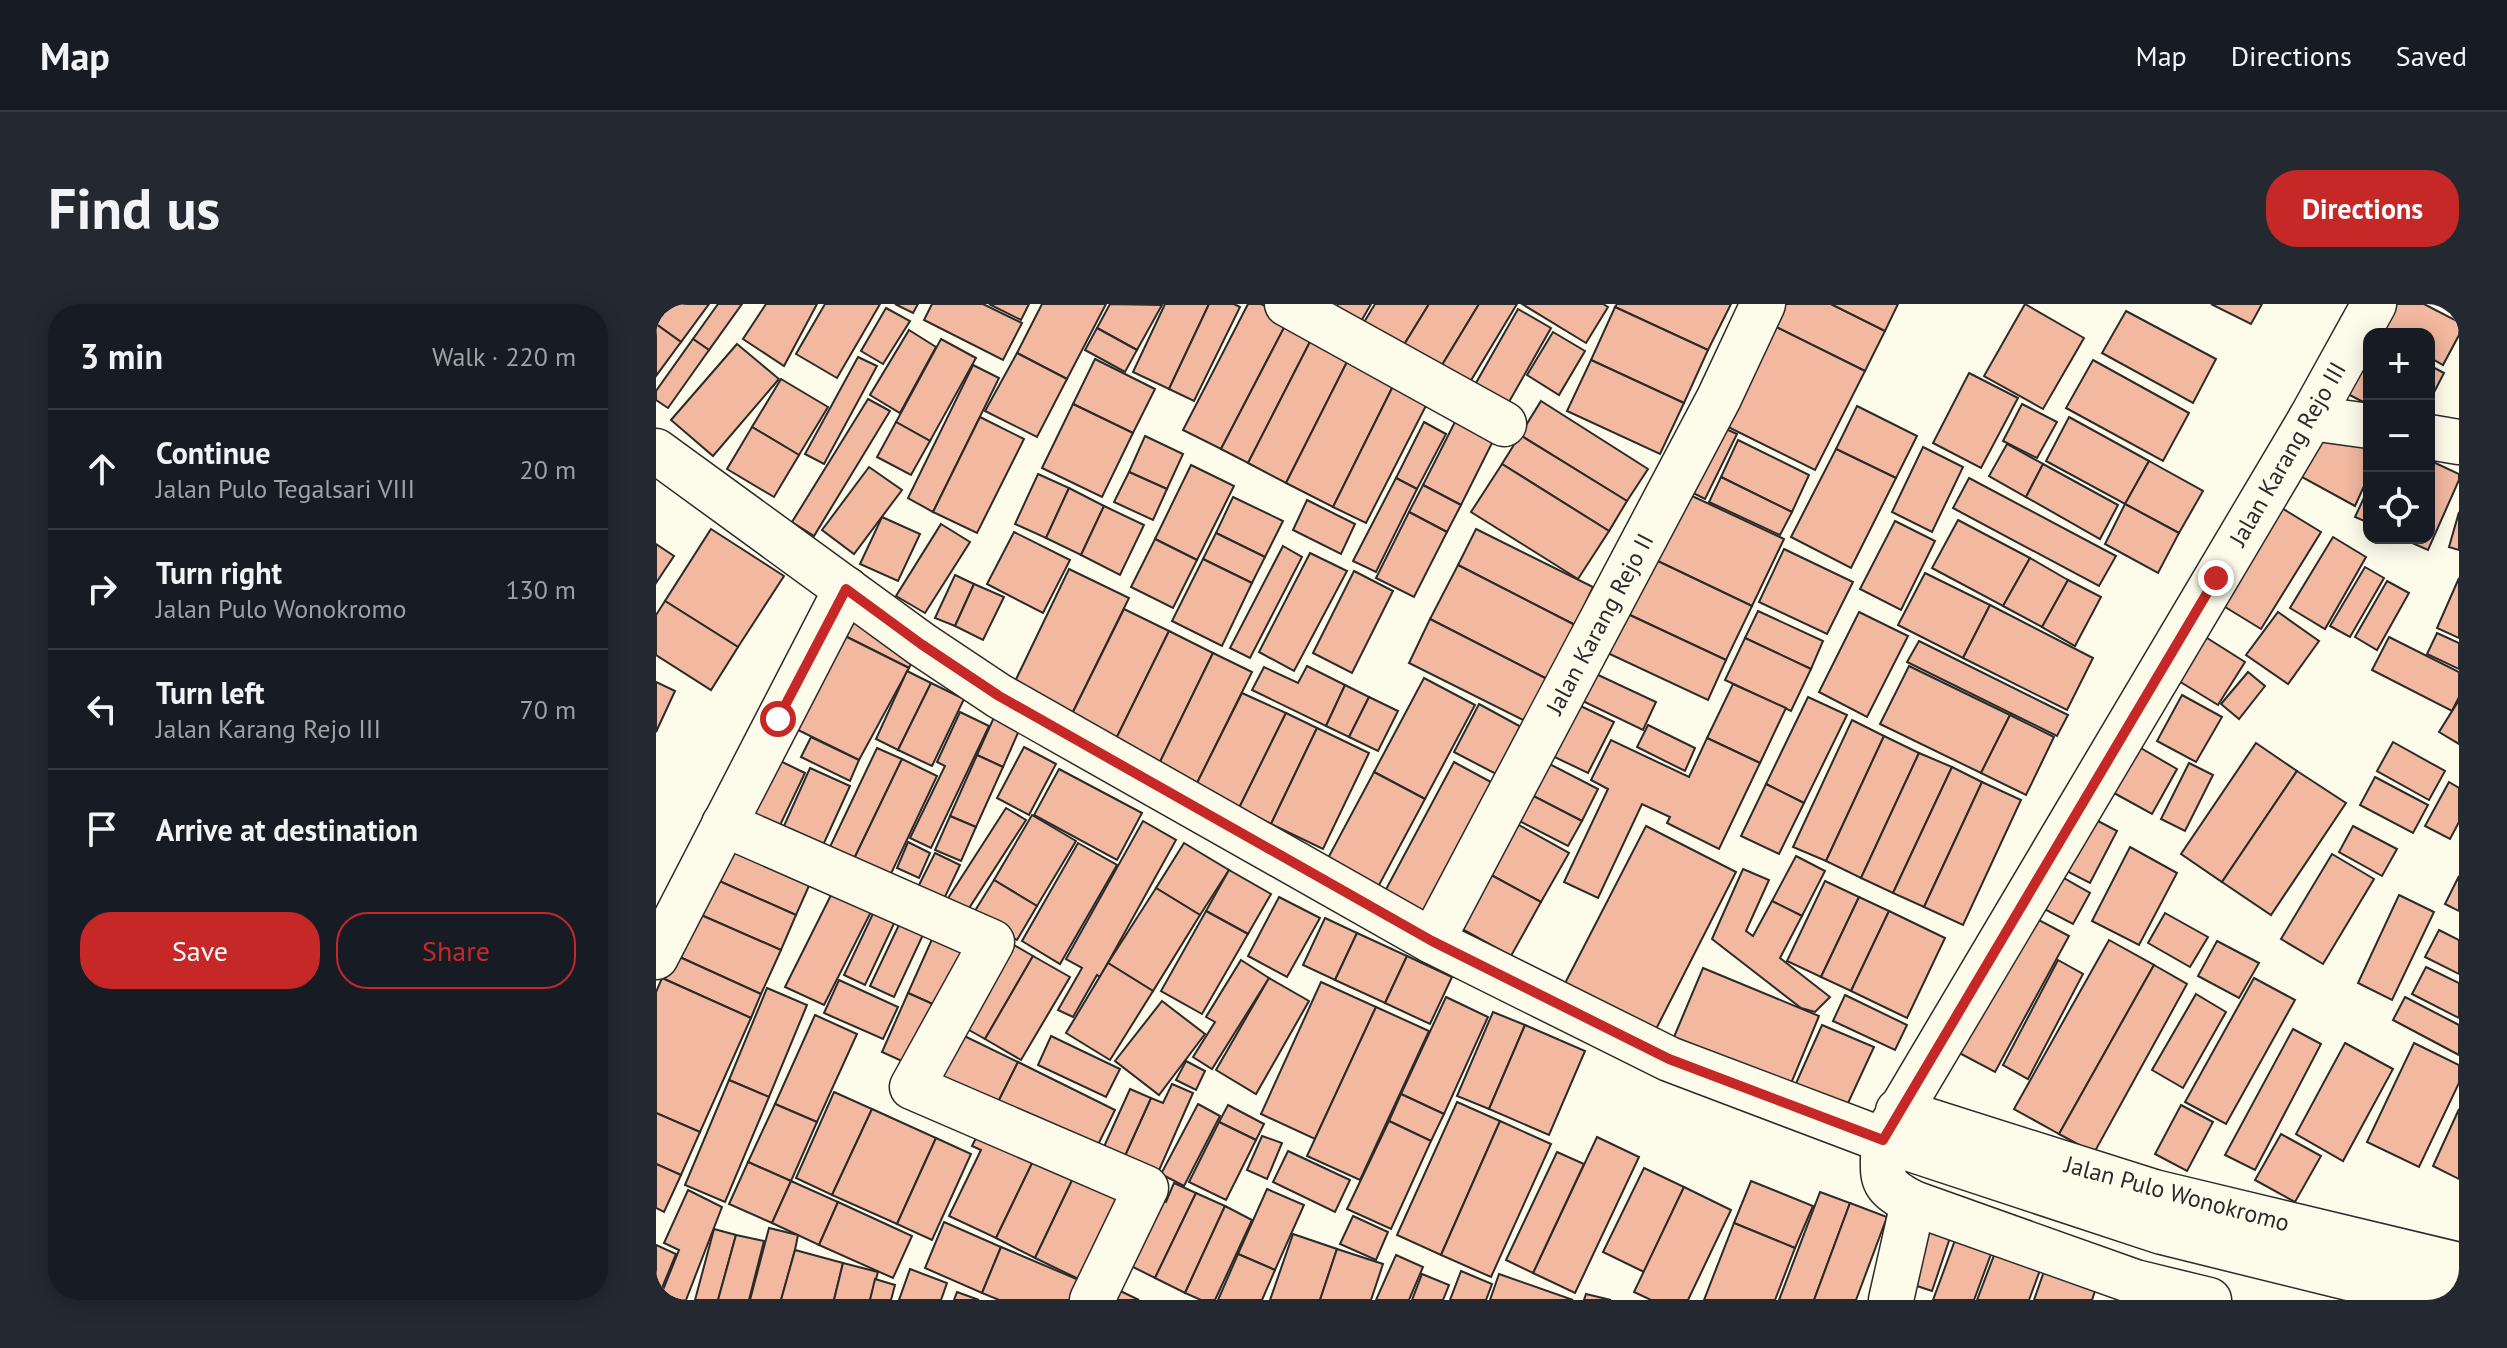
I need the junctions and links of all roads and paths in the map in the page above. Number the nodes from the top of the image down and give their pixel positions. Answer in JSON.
{"nodes":[{"id":1,"x":1287,"y":304,"type":"edge"},
{"id":2,"x":1763,"y":304,"type":"edge"},
{"id":3,"x":2374,"y":304,"type":"edge"},
{"id":4,"x":2311,"y":418,"type":"junction"},
{"id":5,"x":1504,"y":424,"type":"dead end"},
{"id":6,"x":2363,"y":425,"type":"edge"},
{"id":7,"x":2435,"y":438,"type":"edge"},
{"id":8,"x":2459,"y":442,"type":"edge"},
{"id":9,"x":656,"y":451,"type":"edge"},
{"id":10,"x":846,"y":589,"type":"junction"},
{"id":11,"x":724,"y":824,"type":"junction"},
{"id":12,"x":1432,"y":941,"type":"junction"},
{"id":13,"x":656,"y":957,"type":"edge"},
{"id":14,"x":1890,"y":1125,"type":"junction"},
{"id":15,"x":1913,"y":1203,"type":"junction"},
{"id":16,"x":2459,"y":1265,"type":"edge"},
{"id":17,"x":1092,"y":1300,"type":"edge"},
{"id":18,"x":1891,"y":1300,"type":"edge"},
{"id":19,"x":2209,"y":1300,"type":"edge"},
{"id":20,"x":2438,"y":1300,"type":"edge"}],
"edges":[{"from":1,"to":5,"type":"street"},
{"from":2,"to":12,"type":"street","name":"Jalan Karang Rejo II"},
{"from":3,"to":4,"type":"street","name":"Jalan Karang Rejo III"},
{"from":4,"to":6,"type":"street"},
{"from":4,"to":14,"type":"street","name":"Jalan Karang Rejo III"},
{"from":7,"to":8,"type":"street"},
{"from":9,"to":10,"type":"street","name":"Jalan Pulo Wonokromo"},
{"from":10,"to":11,"type":"street"},
{"from":10,"to":12,"type":"street","name":"Jalan Pulo Wonokromo"},
{"from":11,"to":13,"type":"street"},
{"from":11,"to":17,"type":"street"},
{"from":12,"to":14,"type":"street","name":"Jalan Pulo Wonokromo"},
{"from":14,"to":15,"type":"street"},
{"from":14,"to":16,"type":"street","name":"Jalan Pulo Wonokromo"},
{"from":14,"to":20,"type":"street","name":"Jalan Pulo Wonokromo"},
{"from":15,"to":18,"type":"street"},
{"from":15,"to":19,"type":"street"}]}
